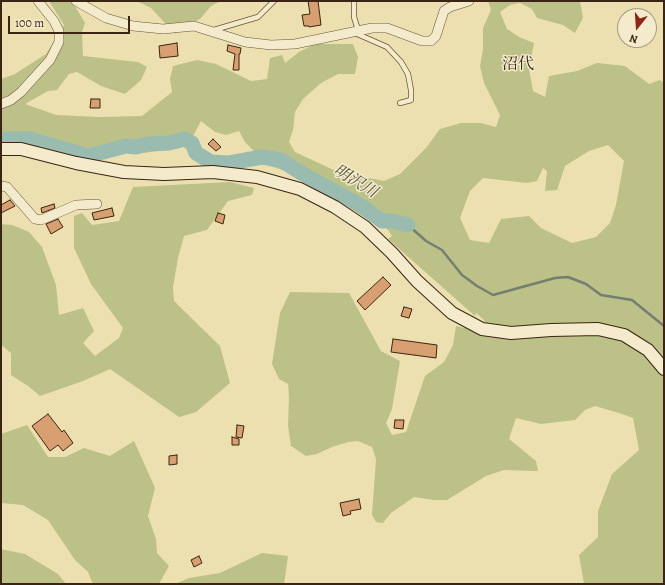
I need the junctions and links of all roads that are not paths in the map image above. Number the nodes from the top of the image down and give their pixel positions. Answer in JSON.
{"nodes":[{"id":1,"x":38,"y":1,"type":"edge"},
{"id":2,"x":76,"y":1,"type":"edge"},
{"id":3,"x":274,"y":1,"type":"edge"},
{"id":4,"x":354,"y":1,"type":"edge"},
{"id":5,"x":469,"y":1,"type":"edge"},
{"id":6,"x":355,"y":30,"type":"junction"},
{"id":7,"x":211,"y":32,"type":"junction"},
{"id":8,"x":400,"y":103,"type":"dead end"},
{"id":9,"x":1,"y":104,"type":"edge"},
{"id":10,"x":1,"y":150,"type":"edge"},
{"id":11,"x":1,"y":186,"type":"edge"},
{"id":12,"x":97,"y":204,"type":"dead end"},
{"id":13,"x":664,"y":369,"type":"edge"}],
"edges":[{"from":1,"to":9,"type":"street"},
{"from":2,"to":7,"type":"street"},
{"from":3,"to":7,"type":"lane"},
{"from":4,"to":6,"type":"lane"},
{"from":5,"to":6,"type":"street"},
{"from":6,"to":7,"type":"street"},
{"from":6,"to":8,"type":"lane"},
{"from":10,"to":13,"type":"street"},
{"from":11,"to":12,"type":"street"}]}
